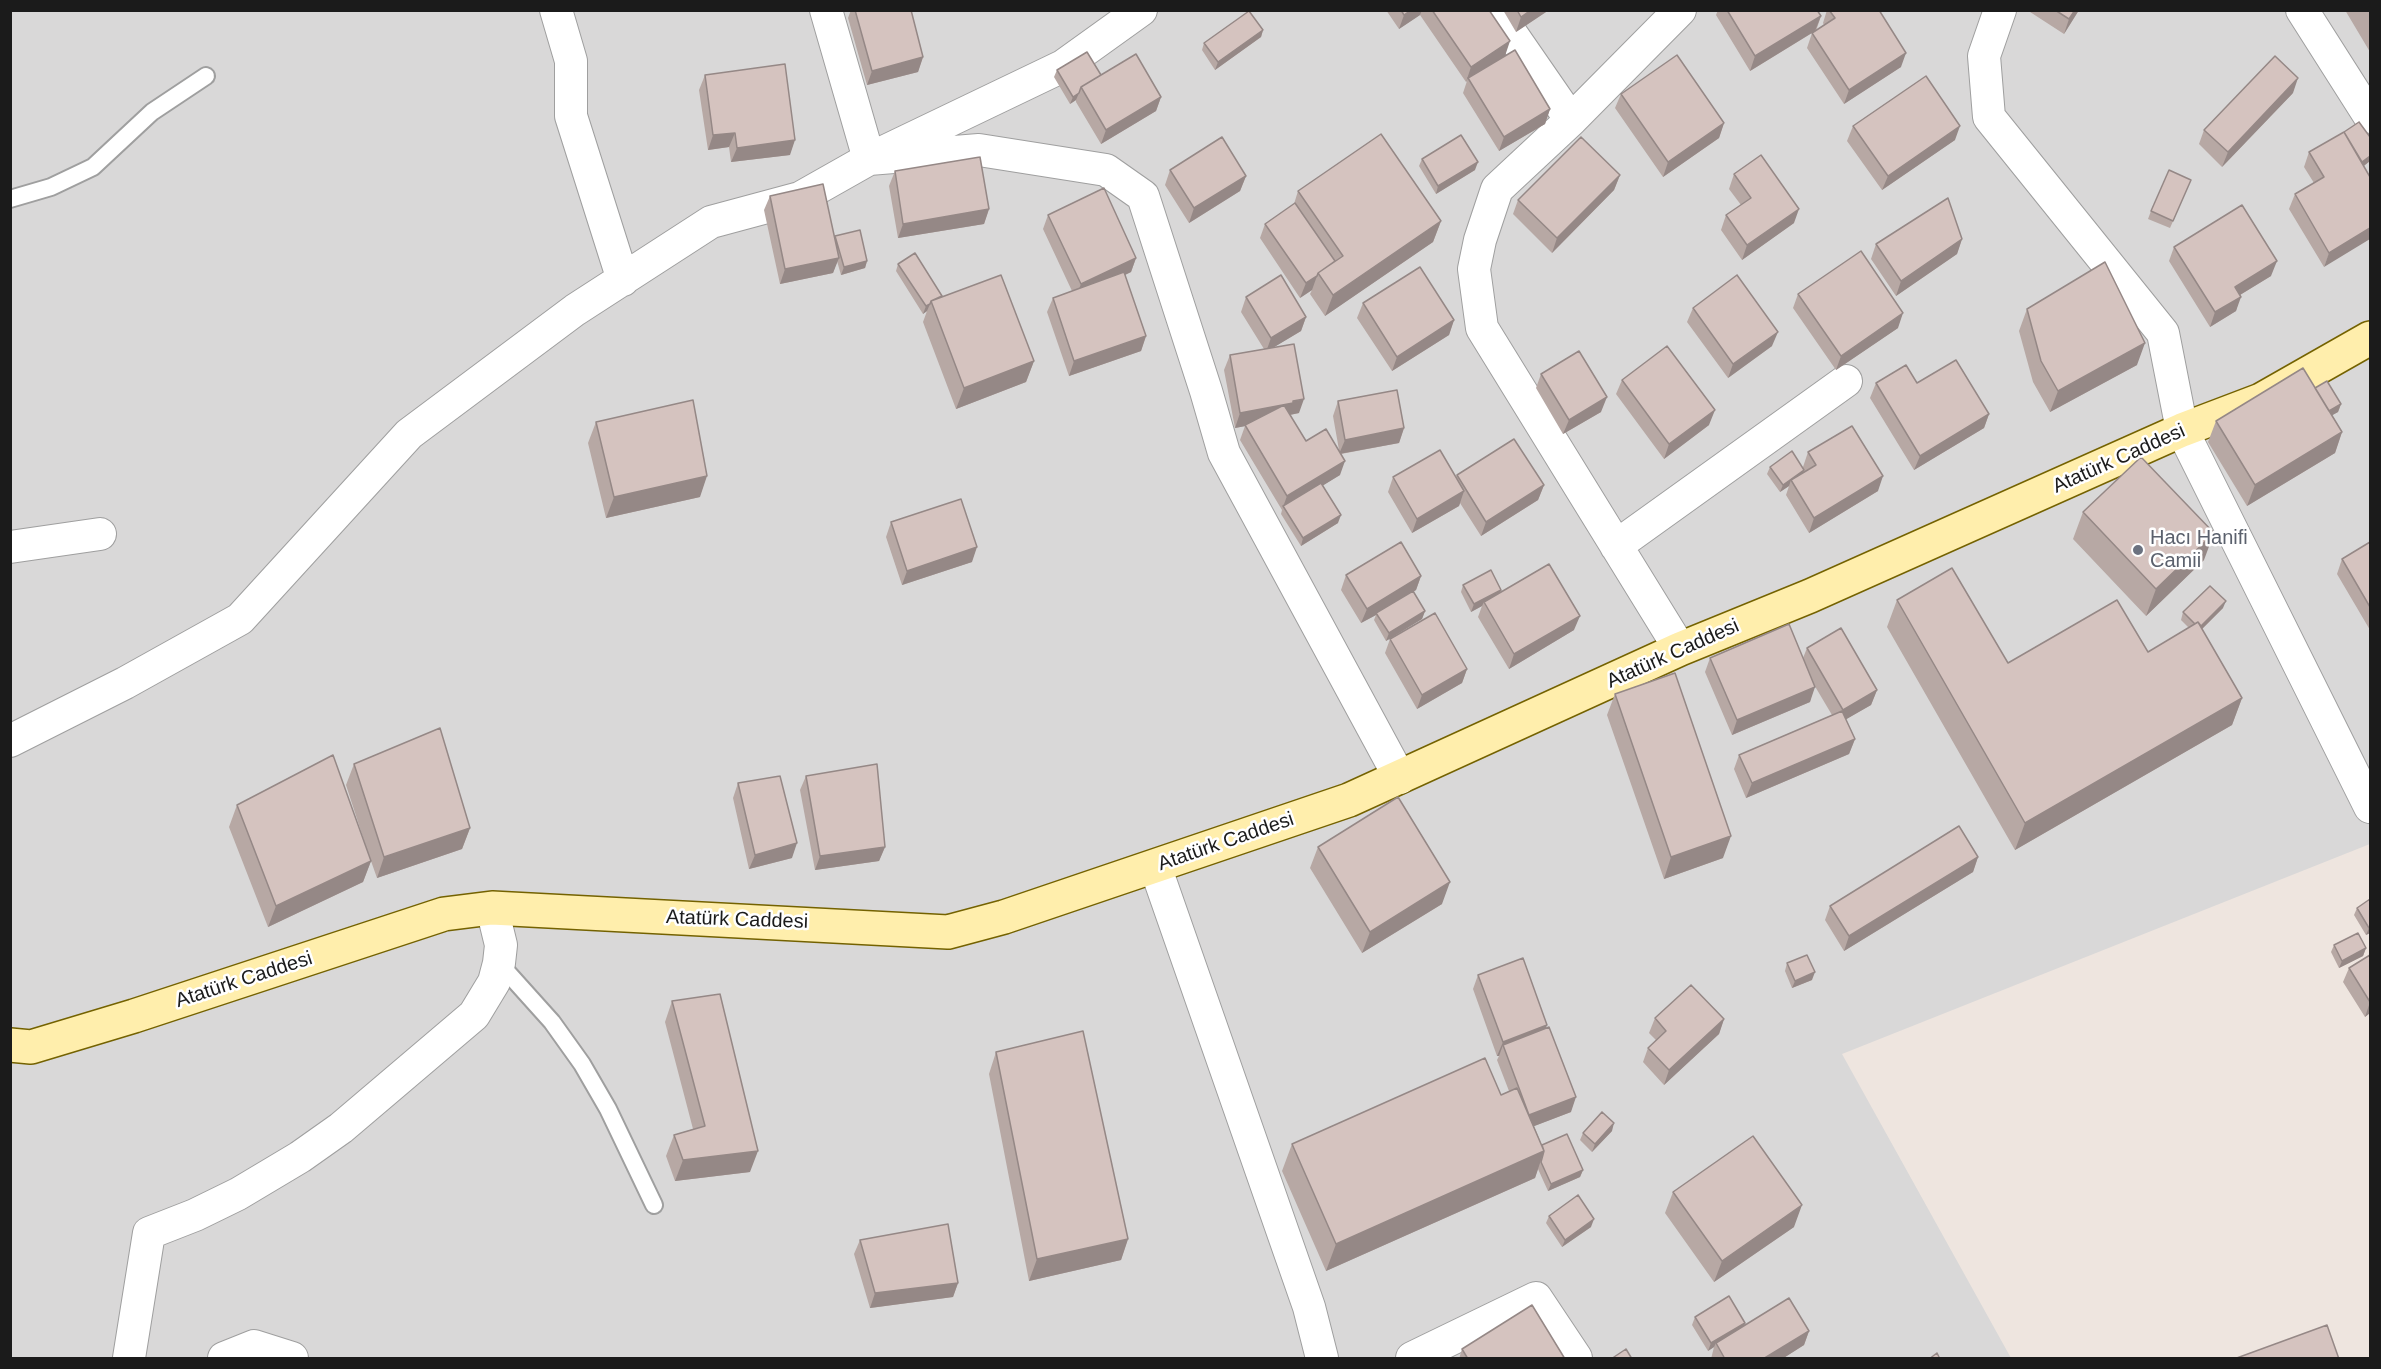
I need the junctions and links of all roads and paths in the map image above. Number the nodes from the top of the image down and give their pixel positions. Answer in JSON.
{"nodes":[{"id":1,"x":556,"y":10,"type":"edge"},
{"id":2,"x":826,"y":10,"type":"edge"},
{"id":3,"x":1141,"y":10,"type":"edge"},
{"id":4,"x":1494,"y":10,"type":"edge"},
{"id":5,"x":1680,"y":10,"type":"edge"},
{"id":6,"x":2000,"y":10,"type":"edge"},
{"id":7,"x":2302,"y":10,"type":"edge"},
{"id":8,"x":206,"y":76,"type":"dead end"},
{"id":9,"x":2370,"y":117,"type":"edge"},
{"id":10,"x":1571,"y":120,"type":"junction"},
{"id":11,"x":870,"y":159,"type":"junction"},
{"id":12,"x":10,"y":200,"type":"edge"},
{"id":13,"x":623,"y":279,"type":"junction"},
{"id":14,"x":2370,"y":338,"type":"edge"},
{"id":15,"x":1846,"y":381,"type":"dead end"},
{"id":16,"x":2182,"y":430,"type":"junction"},
{"id":17,"x":100,"y":534,"type":"dead end"},
{"id":18,"x":1616,"y":546,"type":"junction"},
{"id":19,"x":10,"y":547,"type":"edge"},
{"id":20,"x":1680,"y":649,"type":"junction"},
{"id":21,"x":10,"y":741,"type":"edge"},
{"id":22,"x":1400,"y":778,"type":"junction"},
{"id":23,"x":2370,"y":807,"type":"edge"},
{"id":24,"x":1155,"y":866,"type":"junction"},
{"id":25,"x":492,"y":908,"type":"junction"},
{"id":26,"x":499,"y":963,"type":"junction"},
{"id":27,"x":10,"y":1045,"type":"edge"},
{"id":28,"x":654,"y":1205,"type":"dead end"},
{"id":29,"x":129,"y":1359,"type":"edge"},
{"id":30,"x":224,"y":1359,"type":"edge"},
{"id":31,"x":292,"y":1359,"type":"edge"},
{"id":32,"x":1322,"y":1359,"type":"edge"},
{"id":33,"x":1412,"y":1359,"type":"edge"},
{"id":34,"x":1576,"y":1359,"type":"edge"}],
"edges":[{"from":1,"to":13,"type":"street"},
{"from":2,"to":11,"type":"street"},
{"from":3,"to":11,"type":"street"},
{"from":4,"to":10,"type":"street"},
{"from":5,"to":10,"type":"street"},
{"from":6,"to":16,"type":"street"},
{"from":7,"to":9,"type":"street"},
{"from":8,"to":12,"type":"lane"},
{"from":10,"to":18,"type":"street"},
{"from":11,"to":13,"type":"street"},
{"from":11,"to":22,"type":"street"},
{"from":13,"to":21,"type":"street"},
{"from":14,"to":16,"type":"main road","name":"Atatürk Caddesi"},
{"from":15,"to":18,"type":"street"},
{"from":16,"to":20,"type":"main road","name":"Atatürk Caddesi"},
{"from":16,"to":23,"type":"street"},
{"from":17,"to":19,"type":"street"},
{"from":18,"to":20,"type":"street"},
{"from":20,"to":22,"type":"main road","name":"Atatürk Caddesi"},
{"from":22,"to":24,"type":"main road","name":"Atatürk Caddesi"},
{"from":24,"to":25,"type":"main road","name":"Atatürk Caddesi"},
{"from":24,"to":32,"type":"street"},
{"from":25,"to":26,"type":"street"},
{"from":25,"to":27,"type":"main road","name":"Atatürk Caddesi"},
{"from":26,"to":28,"type":"lane"},
{"from":26,"to":29,"type":"street"},
{"from":30,"to":31,"type":"street"},
{"from":33,"to":34,"type":"street"}]}
